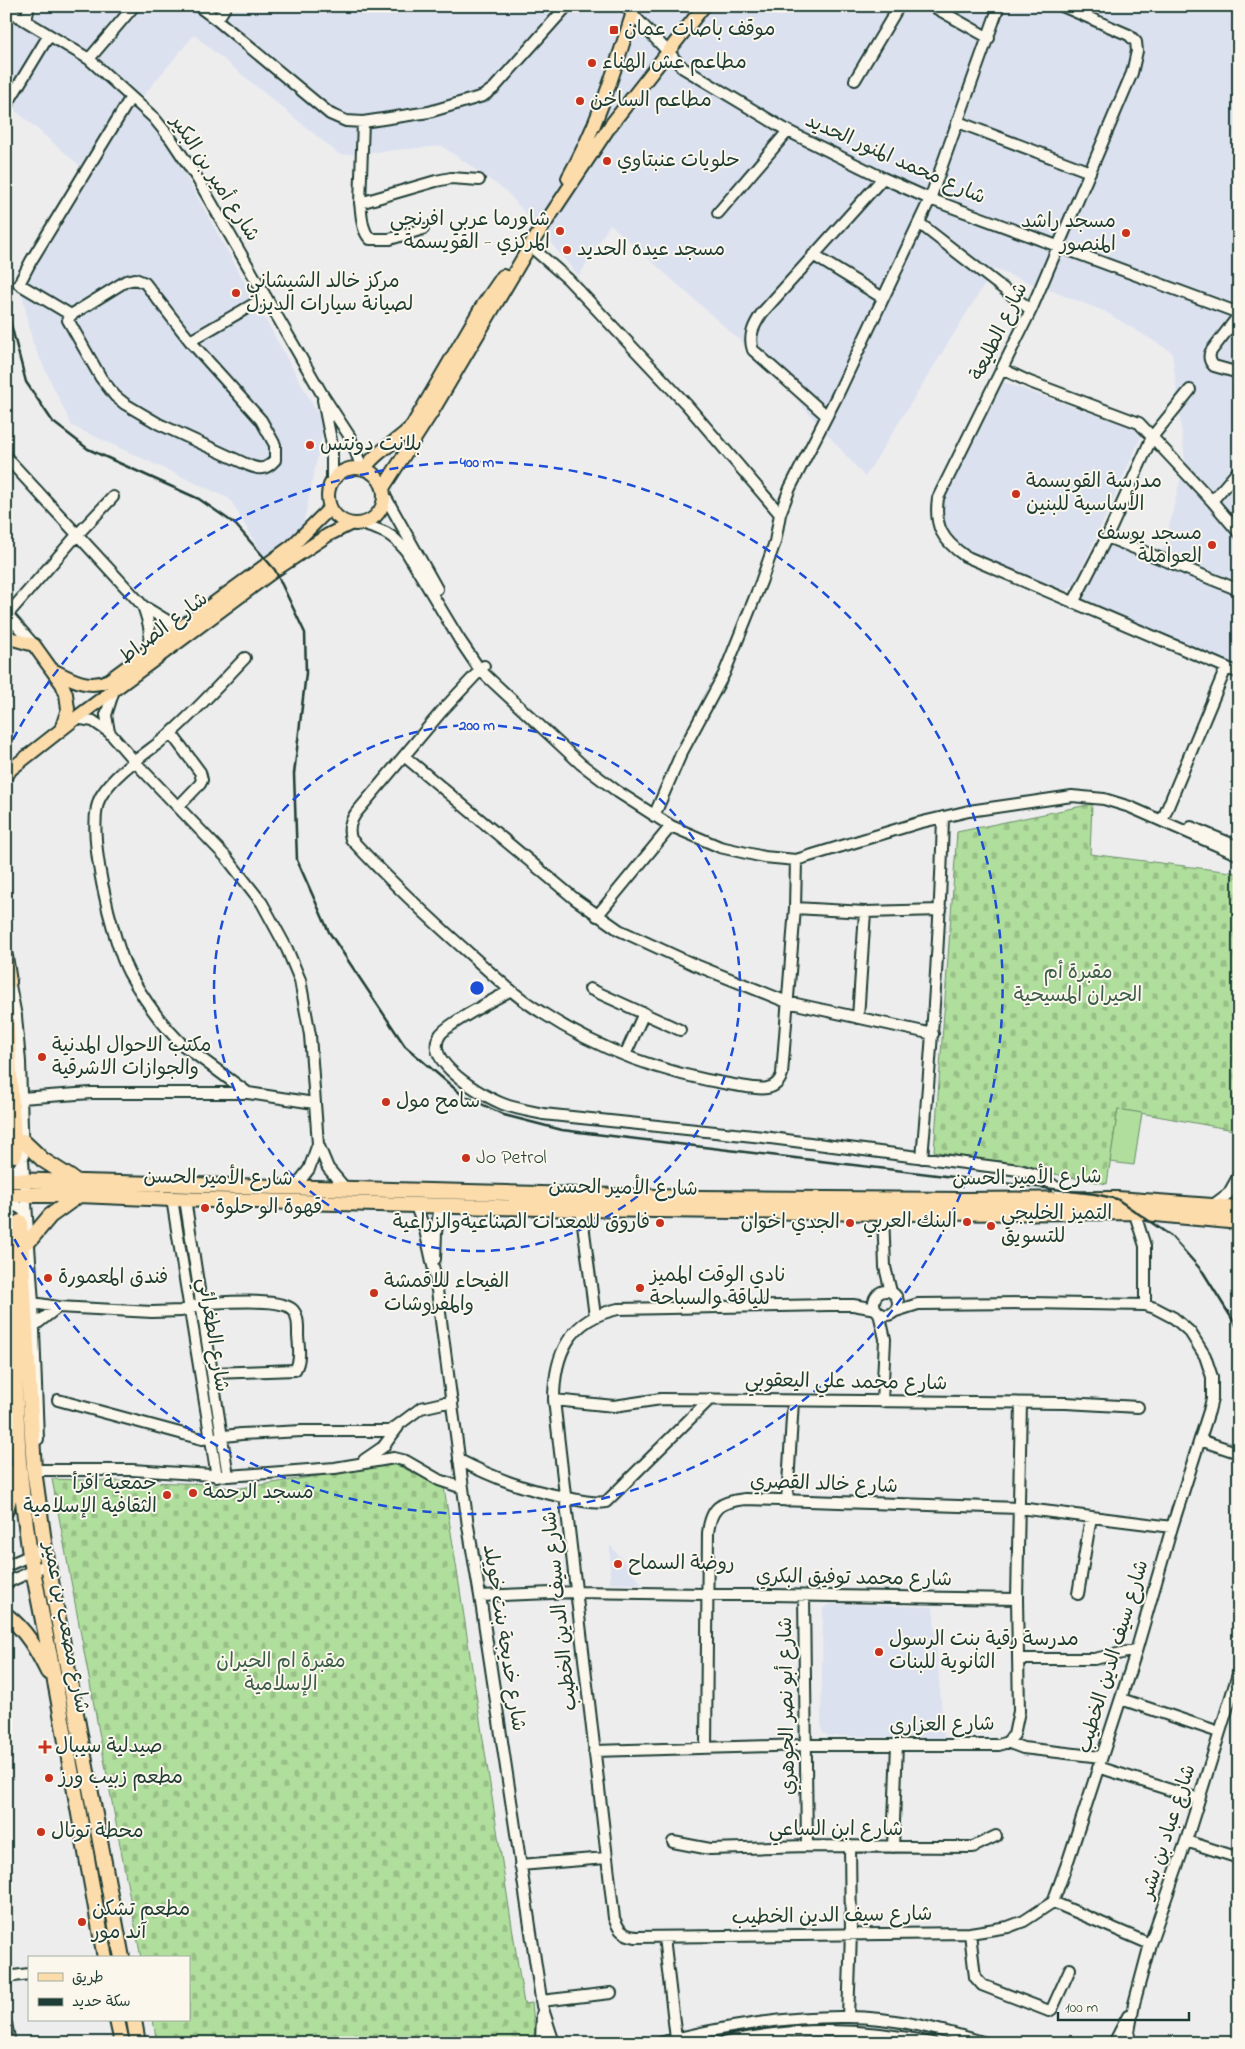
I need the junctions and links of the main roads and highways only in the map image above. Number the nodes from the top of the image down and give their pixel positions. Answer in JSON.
{"nodes":[{"id":1,"x":704,"y":6,"type":"edge"},
{"id":2,"x":631,"y":8,"type":"edge"},
{"id":3,"x":604,"y":103,"type":"junction"},
{"id":4,"x":620,"y":112,"type":"junction"},
{"id":5,"x":363,"y":468,"type":"junction"},
{"id":6,"x":384,"y":492,"type":"junction"},
{"id":7,"x":330,"y":508,"type":"junction"},
{"id":8,"x":355,"y":524,"type":"junction"},
{"id":9,"x":6,"y":637,"type":"edge"},
{"id":10,"x":53,"y":670,"type":"junction"},
{"id":11,"x":60,"y":732,"type":"junction"},
{"id":12,"x":9,"y":770,"type":"edge"},
{"id":13,"x":6,"y":956,"type":"edge"},
{"id":14,"x":8,"y":976,"type":"edge"},
{"id":15,"x":6,"y":1012,"type":"edge"},
{"id":16,"x":23,"y":1141,"type":"road end"},
{"id":17,"x":19,"y":1158,"type":"road end"},
{"id":18,"x":6,"y":1180,"type":"edge"},
{"id":19,"x":79,"y":1188,"type":"junction"},
{"id":20,"x":6,"y":1195,"type":"edge"},
{"id":21,"x":1239,"y":1208,"type":"edge"},
{"id":22,"x":15,"y":1216,"type":"edge"},
{"id":23,"x":1239,"y":1222,"type":"edge"},
{"id":24,"x":29,"y":1241,"type":"road end"},
{"id":25,"x":19,"y":1458,"type":"junction"},
{"id":26,"x":6,"y":1510,"type":"edge"},
{"id":27,"x":6,"y":1615,"type":"edge"},
{"id":28,"x":57,"y":1692,"type":"junction"},
{"id":29,"x":105,"y":1956,"type":"edge"},
{"id":30,"x":122,"y":1956,"type":"edge"},
{"id":31,"x":117,"y":2022,"type":"edge"},
{"id":32,"x":134,"y":2022,"type":"edge"},
{"id":33,"x":122,"y":2043,"type":"edge"},
{"id":34,"x":138,"y":2043,"type":"edge"}],
"edges":[{"from":1,"to":4,"type":"main road"},
{"from":2,"to":3,"type":"main road"},
{"from":3,"to":4,"type":"main road"},
{"from":3,"to":5,"type":"main road"},
{"from":4,"to":6,"type":"main road"},
{"from":5,"to":6,"type":"main road"},
{"from":5,"to":7,"type":"main road"},
{"from":6,"to":8,"type":"main road"},
{"from":7,"to":8,"type":"main road"},
{"from":7,"to":10,"type":"main road","name":"شارع الصراط"},
{"from":8,"to":11,"type":"main road","name":"شارع الصراط"},
{"from":9,"to":10,"type":"main road"},
{"from":10,"to":11,"type":"main road"},
{"from":11,"to":12,"type":"main road","name":"شارع الصراط"},
{"from":13,"to":14,"type":"main road"},
{"from":15,"to":17,"type":"highway"},
{"from":16,"to":19,"type":"highway"},
{"from":18,"to":19,"type":"highway","name":"شارع الأمير الحسن"},
{"from":19,"to":20,"type":"highway","name":"شارع الأمير الحسن"},
{"from":19,"to":21,"type":"highway","name":"شارع الأمير الحسن"},
{"from":19,"to":23,"type":"highway","name":"شارع الأمير الحسن"},
{"from":19,"to":24,"type":"highway"},
{"from":22,"to":25,"type":"highway","name":"شارع مصعب بن عمير"},
{"from":22,"to":30,"type":"highway","name":"شارع مصعب بن عمير"},
{"from":25,"to":26,"type":"highway"},
{"from":25,"to":28,"type":"highway","name":"شارع مصعب بن عمير"},
{"from":27,"to":28,"type":"highway"},
{"from":28,"to":29,"type":"highway","name":"شارع مصعب بن عمير"},
{"from":31,"to":33,"type":"highway"},
{"from":32,"to":34,"type":"highway"}]}
